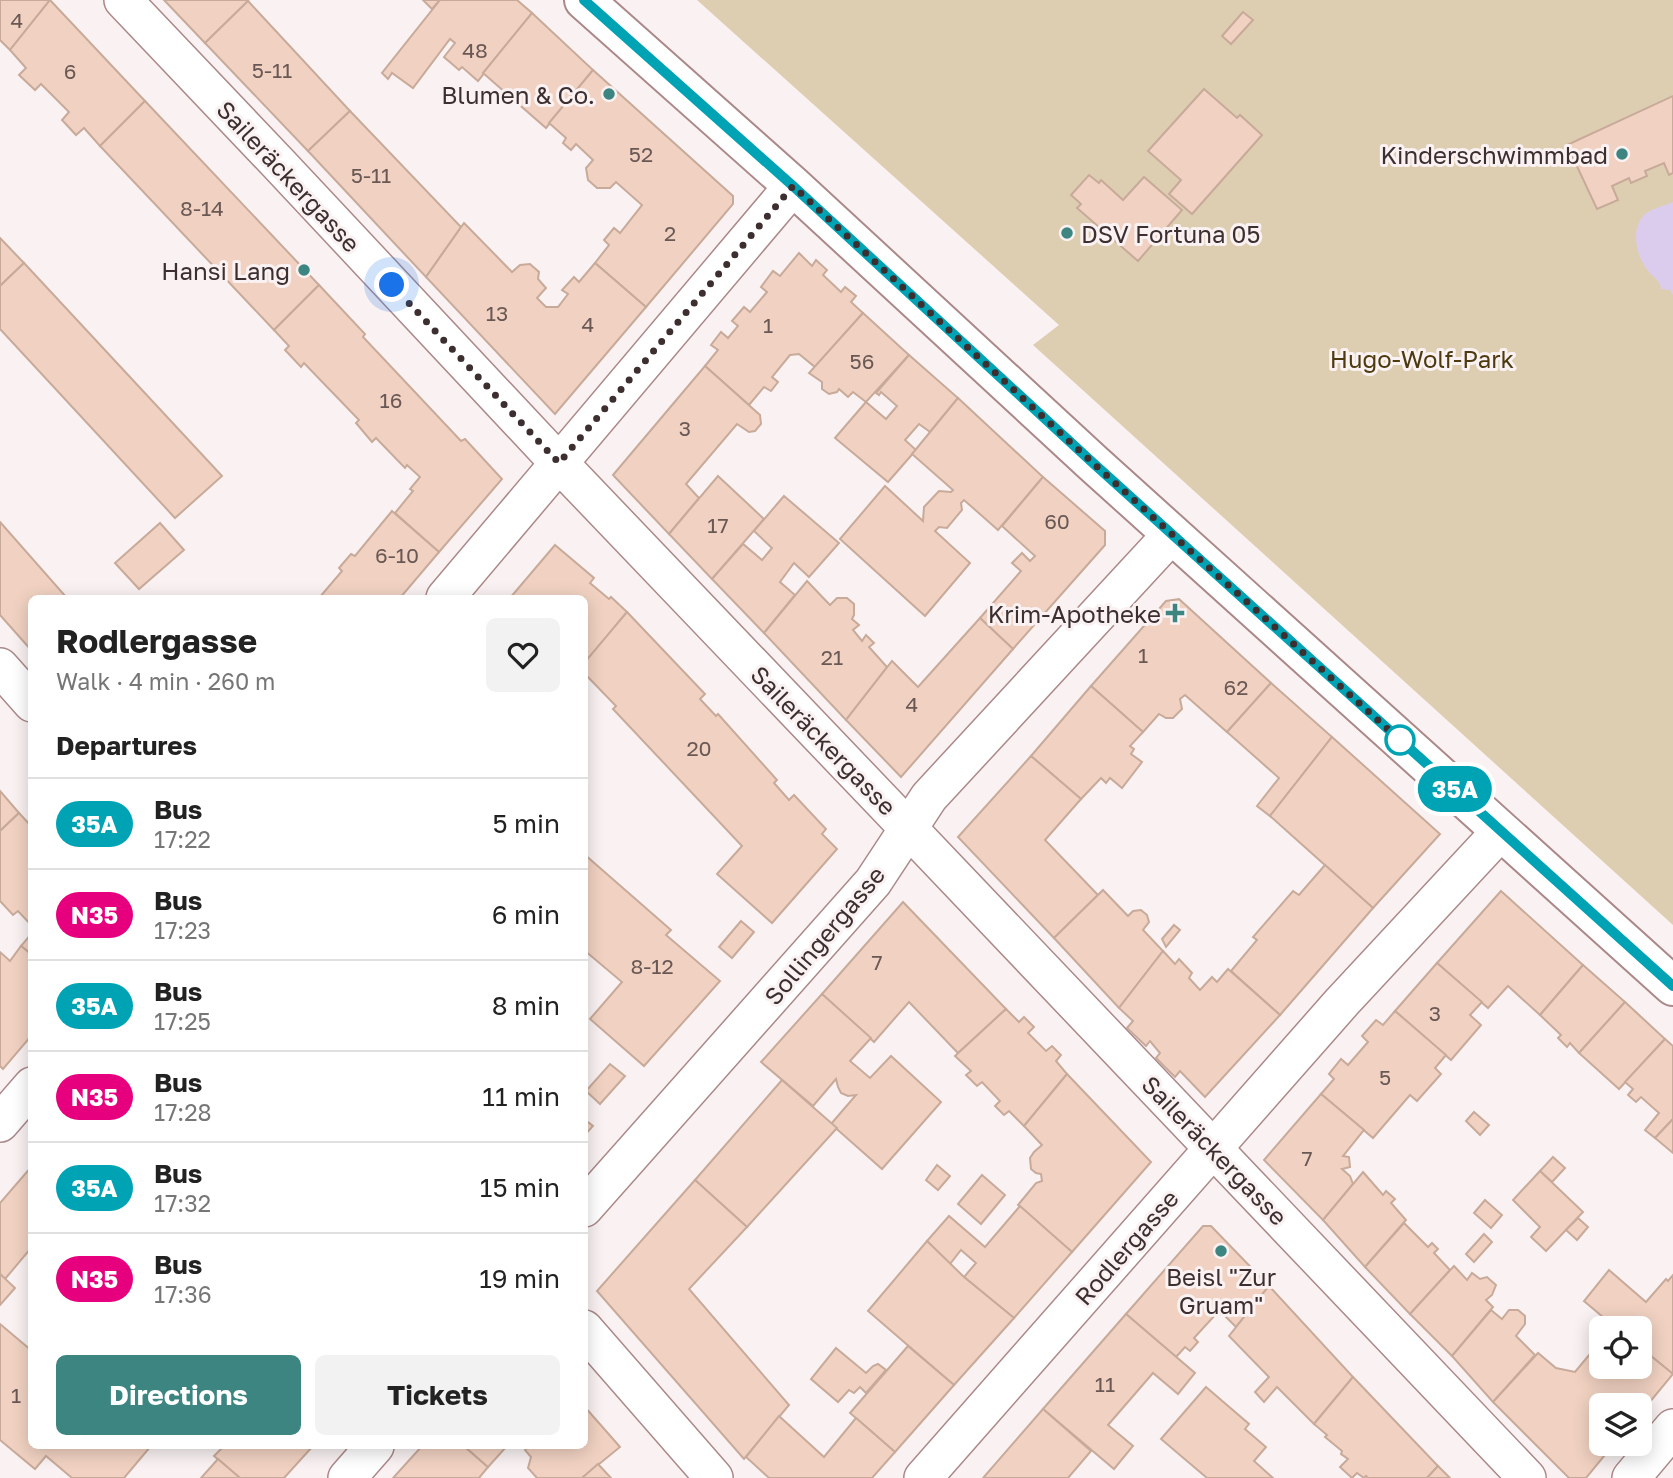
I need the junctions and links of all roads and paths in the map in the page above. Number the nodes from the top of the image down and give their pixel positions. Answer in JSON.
{"nodes":[{"id":1,"x":123,"y":0,"type":"edge"},
{"id":2,"x":584,"y":0,"type":"edge"},
{"id":3,"x":793,"y":186,"type":"junction"},
{"id":4,"x":559,"y":463,"type":"junction"},
{"id":5,"x":1172,"y":534,"type":"junction"},
{"id":6,"x":448,"y":595,"type":"edge"},
{"id":7,"x":0,"y":667,"type":"edge"},
{"id":8,"x":28,"y":698,"type":"edge"},
{"id":9,"x":908,"y":828,"type":"junction"},
{"id":10,"x":1501,"y":831,"type":"junction"},
{"id":11,"x":1673,"y":986,"type":"edge"},
{"id":12,"x":28,"y":1091,"type":"edge"},
{"id":13,"x":0,"y":1123,"type":"edge"},
{"id":14,"x":1213,"y":1149,"type":"junction"},
{"id":15,"x":588,"y":1203,"type":"edge"},
{"id":16,"x":588,"y":1334,"type":"edge"},
{"id":17,"x":1673,"y":1428,"type":"edge"},
{"id":18,"x":372,"y":1449,"type":"edge"},
{"id":19,"x":346,"y":1478,"type":"edge"},
{"id":20,"x":714,"y":1478,"type":"edge"},
{"id":21,"x":923,"y":1478,"type":"edge"},
{"id":22,"x":1527,"y":1478,"type":"edge"},
{"id":23,"x":1631,"y":1478,"type":"edge"}],
"edges":[{"from":1,"to":4,"type":"street","name":"Saileräckergasse"},
{"from":2,"to":3,"type":"main road"},
{"from":3,"to":4,"type":"street"},
{"from":3,"to":5,"type":"main road"},
{"from":4,"to":6,"type":"street"},
{"from":4,"to":9,"type":"street","name":"Saileräckergasse"},
{"from":5,"to":9,"type":"street","name":"Sollingergasse"},
{"from":5,"to":10,"type":"main road"},
{"from":7,"to":8,"type":"street"},
{"from":9,"to":14,"type":"street","name":"Saileräckergasse"},
{"from":9,"to":15,"type":"street","name":"Sollingergasse"},
{"from":10,"to":11,"type":"main road"},
{"from":10,"to":14,"type":"street","name":"Rodlergasse"},
{"from":12,"to":13,"type":"street"},
{"from":14,"to":21,"type":"street","name":"Rodlergasse"},
{"from":14,"to":22,"type":"street","name":"Saileräckergasse"},
{"from":16,"to":20,"type":"street"},
{"from":17,"to":23,"type":"street"},
{"from":18,"to":19,"type":"street"}]}
